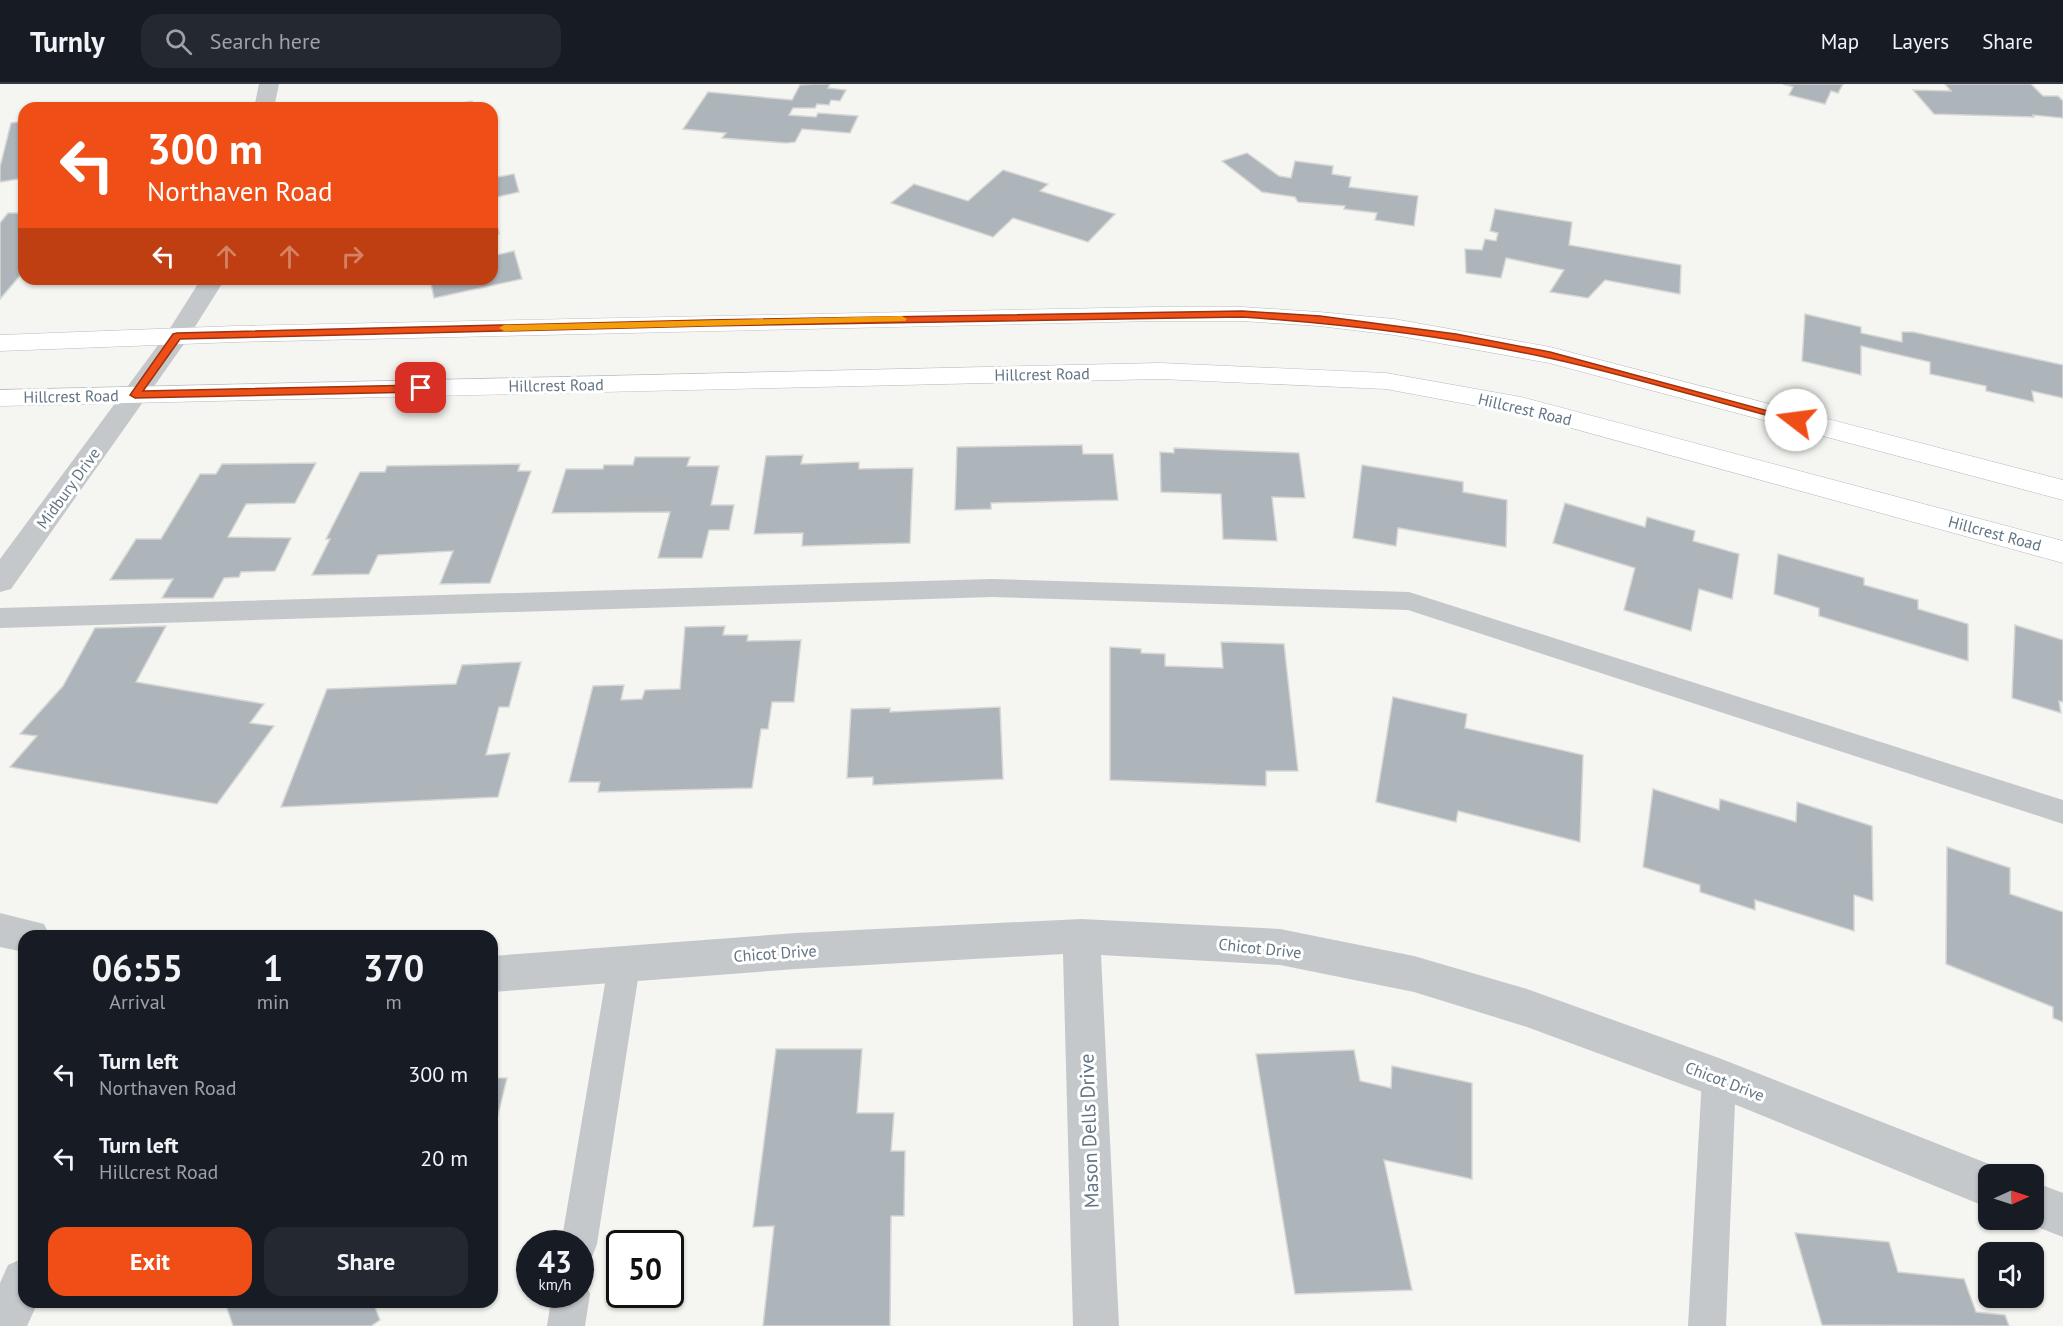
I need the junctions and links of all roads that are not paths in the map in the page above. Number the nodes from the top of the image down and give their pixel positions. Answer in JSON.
{"nodes":[{"id":1,"x":269,"y":84,"type":"edge"},
{"id":2,"x":265,"y":102,"type":"edge"},
{"id":3,"x":209,"y":285,"type":"edge"},
{"id":4,"x":177,"y":336,"type":"junction"},
{"id":5,"x":0,"y":343,"type":"edge"},
{"id":6,"x":135,"y":395,"type":"junction"},
{"id":7,"x":0,"y":398,"type":"edge"},
{"id":8,"x":2063,"y":490,"type":"edge"},
{"id":9,"x":2063,"y":552,"type":"edge"},
{"id":10,"x":0,"y":581,"type":"edge"},
{"id":11,"x":0,"y":618,"type":"edge"},
{"id":12,"x":2063,"y":812,"type":"edge"},
{"id":13,"x":0,"y":930,"type":"edge"},
{"id":14,"x":18,"y":933,"type":"edge"},
{"id":15,"x":1082,"y":936,"type":"junction"},
{"id":16,"x":624,"y":966,"type":"junction"},
{"id":17,"x":498,"y":974,"type":"edge"},
{"id":18,"x":1719,"y":1078,"type":"junction"},
{"id":19,"x":1978,"y":1182,"type":"edge"},
{"id":20,"x":2044,"y":1208,"type":"edge"},
{"id":21,"x":2063,"y":1215,"type":"edge"},
{"id":22,"x":581,"y":1230,"type":"edge"},
{"id":23,"x":18,"y":1294,"type":"edge"},
{"id":24,"x":569,"y":1308,"type":"edge"},
{"id":25,"x":4,"y":1326,"type":"edge"},
{"id":26,"x":566,"y":1326,"type":"edge"},
{"id":27,"x":1096,"y":1326,"type":"edge"},
{"id":28,"x":1707,"y":1326,"type":"edge"}],
"edges":[{"from":1,"to":2,"type":"street"},
{"from":3,"to":4,"type":"street","name":"Midbury Drive"},
{"from":4,"to":5,"type":"main road"},
{"from":4,"to":6,"type":"street","name":"Midbury Drive"},
{"from":4,"to":8,"type":"main road"},
{"from":6,"to":7,"type":"main road","name":"Hillcrest Road"},
{"from":6,"to":9,"type":"main road","name":"Hillcrest Road"},
{"from":6,"to":10,"type":"street","name":"Midbury Drive"},
{"from":11,"to":12,"type":"lane"},
{"from":13,"to":14,"type":"street"},
{"from":15,"to":16,"type":"street","name":"Chicot Drive"},
{"from":15,"to":18,"type":"street","name":"Chicot Drive"},
{"from":15,"to":27,"type":"street","name":"Mason Dells Drive"},
{"from":16,"to":17,"type":"street","name":"Chicot Drive"},
{"from":16,"to":22,"type":"lane"},
{"from":18,"to":19,"type":"street","name":"Chicot Drive"},
{"from":18,"to":28,"type":"lane"},
{"from":20,"to":21,"type":"street"},
{"from":23,"to":25,"type":"street"},
{"from":24,"to":26,"type":"lane"}]}
